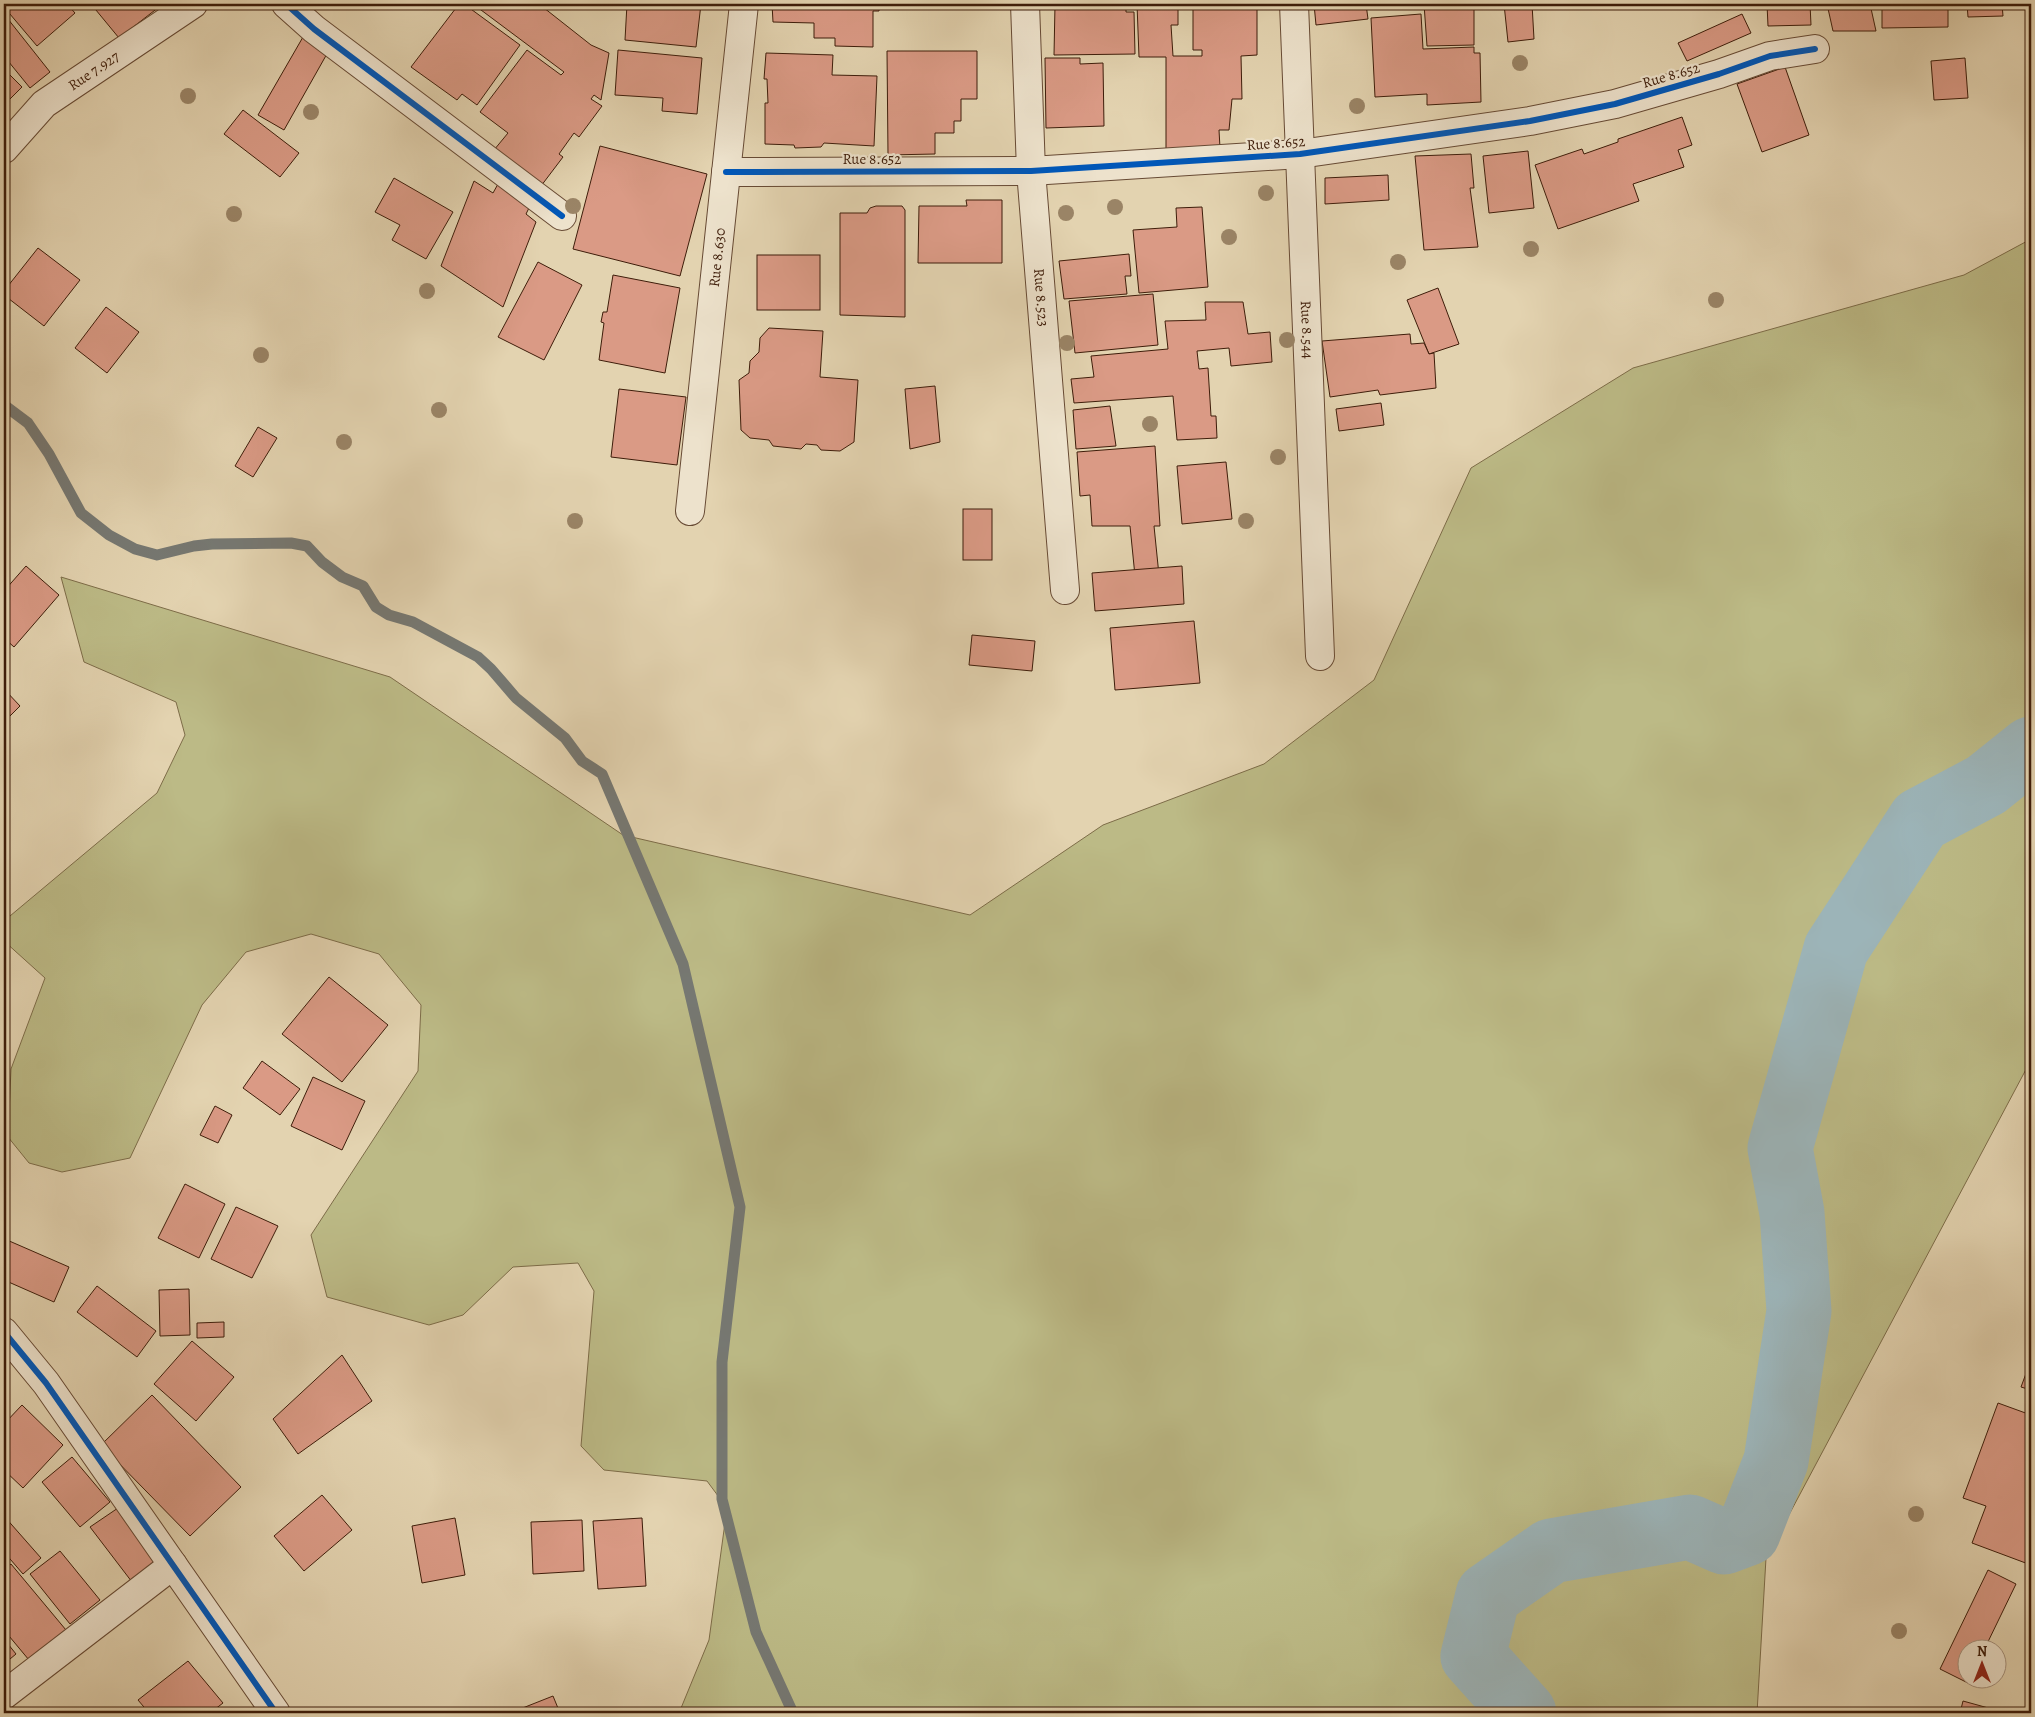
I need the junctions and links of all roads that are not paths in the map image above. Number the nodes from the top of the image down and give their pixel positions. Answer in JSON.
{"nodes":[{"id":1,"x":193,"y":4,"type":"edge"},
{"id":2,"x":286,"y":4,"type":"edge"},
{"id":3,"x":744,"y":4,"type":"edge"},
{"id":4,"x":1025,"y":4,"type":"edge"},
{"id":5,"x":1294,"y":4,"type":"edge"},
{"id":6,"x":1816,"y":49,"type":"dead end"},
{"id":7,"x":4,"y":149,"type":"edge"},
{"id":8,"x":1300,"y":154,"type":"junction"},
{"id":9,"x":1031,"y":171,"type":"junction"},
{"id":10,"x":726,"y":172,"type":"junction"},
{"id":11,"x":562,"y":216,"type":"dead end"},
{"id":12,"x":690,"y":511,"type":"dead end"},
{"id":13,"x":1065,"y":590,"type":"dead end"},
{"id":14,"x":1320,"y":656,"type":"dead end"},
{"id":15,"x":4,"y":1332,"type":"edge"},
{"id":16,"x":173,"y":1565,"type":"junction"},
{"id":17,"x":4,"y":1695,"type":"edge"},
{"id":18,"x":276,"y":1713,"type":"edge"}],
"edges":[{"from":1,"to":7,"type":"street","name":"Rue 7.927"},
{"from":2,"to":11,"type":"street"},
{"from":3,"to":10,"type":"street","name":"Rue 8.630"},
{"from":4,"to":9,"type":"street","name":"Rue 8.523"},
{"from":5,"to":8,"type":"street","name":"Rue 8.544"},
{"from":6,"to":8,"type":"street","name":"Rue 8.652"},
{"from":8,"to":9,"type":"street","name":"Rue 8.652"},
{"from":8,"to":14,"type":"street","name":"Rue 8.544"},
{"from":9,"to":10,"type":"street","name":"Rue 8.652"},
{"from":9,"to":13,"type":"street","name":"Rue 8.523"},
{"from":10,"to":12,"type":"street","name":"Rue 8.630"},
{"from":15,"to":16,"type":"street"},
{"from":16,"to":17,"type":"street"},
{"from":16,"to":18,"type":"street"}]}
